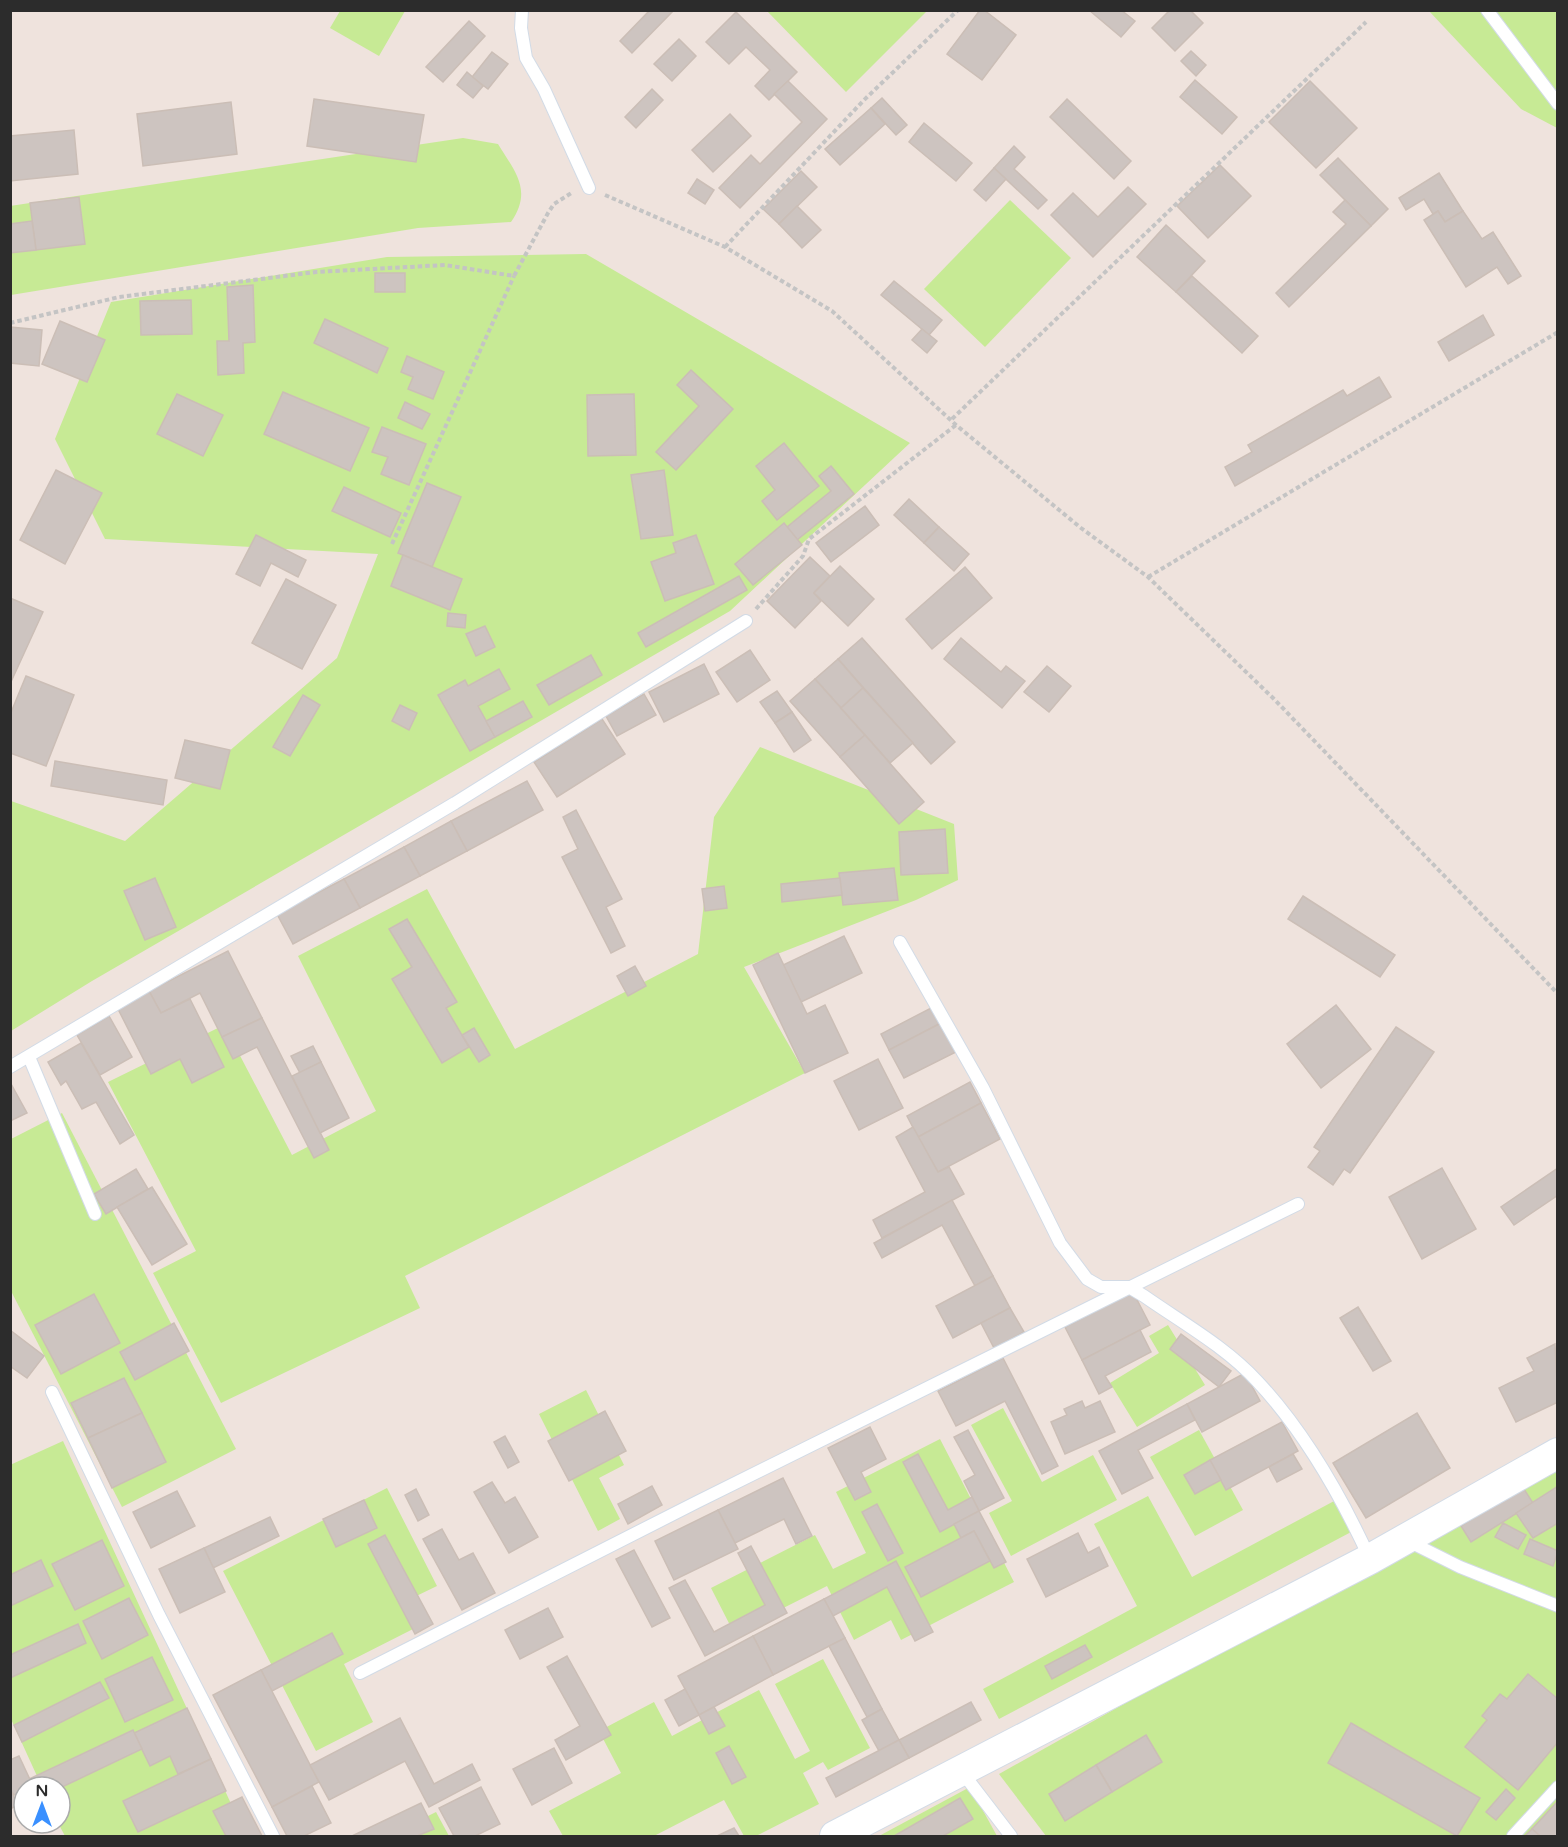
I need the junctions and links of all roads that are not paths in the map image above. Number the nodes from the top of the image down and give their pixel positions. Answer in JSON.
{"nodes":[{"id":1,"x":522,"y":10,"type":"edge"},
{"id":2,"x":1487,"y":10,"type":"edge"},
{"id":3,"x":1557,"y":104,"type":"edge"},
{"id":4,"x":589,"y":188,"type":"road end"},
{"id":5,"x":746,"y":621,"type":"road end"},
{"id":6,"x":900,"y":942,"type":"dead end"},
{"id":7,"x":29,"y":1057,"type":"junction"},
{"id":8,"x":10,"y":1067,"type":"edge"},
{"id":9,"x":1298,"y":1204,"type":"dead end"},
{"id":10,"x":95,"y":1214,"type":"dead end"},
{"id":11,"x":1129,"y":1287,"type":"junction"},
{"id":12,"x":52,"y":1392,"type":"dead end"},
{"id":13,"x":1557,"y":1453,"type":"edge"},
{"id":14,"x":1404,"y":1539,"type":"junction"},
{"id":15,"x":1370,"y":1558,"type":"junction"},
{"id":16,"x":1557,"y":1605,"type":"edge"},
{"id":17,"x":360,"y":1673,"type":"dead end"},
{"id":18,"x":962,"y":1772,"type":"junction"},
{"id":19,"x":1557,"y":1786,"type":"edge"},
{"id":20,"x":273,"y":1836,"type":"edge"},
{"id":21,"x":835,"y":1836,"type":"edge"},
{"id":22,"x":1011,"y":1836,"type":"edge"},
{"id":23,"x":1513,"y":1836,"type":"edge"}],
"edges":[{"from":1,"to":4,"type":"lane"},
{"from":2,"to":3,"type":"lane"},
{"from":5,"to":7,"type":"lane"},
{"from":6,"to":11,"type":"lane"},
{"from":7,"to":8,"type":"lane"},
{"from":7,"to":10,"type":"lane"},
{"from":9,"to":11,"type":"lane"},
{"from":11,"to":15,"type":"lane"},
{"from":11,"to":17,"type":"lane"},
{"from":12,"to":20,"type":"lane"},
{"from":13,"to":14,"type":"street"},
{"from":14,"to":15,"type":"street"},
{"from":14,"to":16,"type":"lane"},
{"from":15,"to":18,"type":"street"},
{"from":18,"to":21,"type":"street"},
{"from":18,"to":22,"type":"lane"},
{"from":19,"to":23,"type":"lane"}]}
